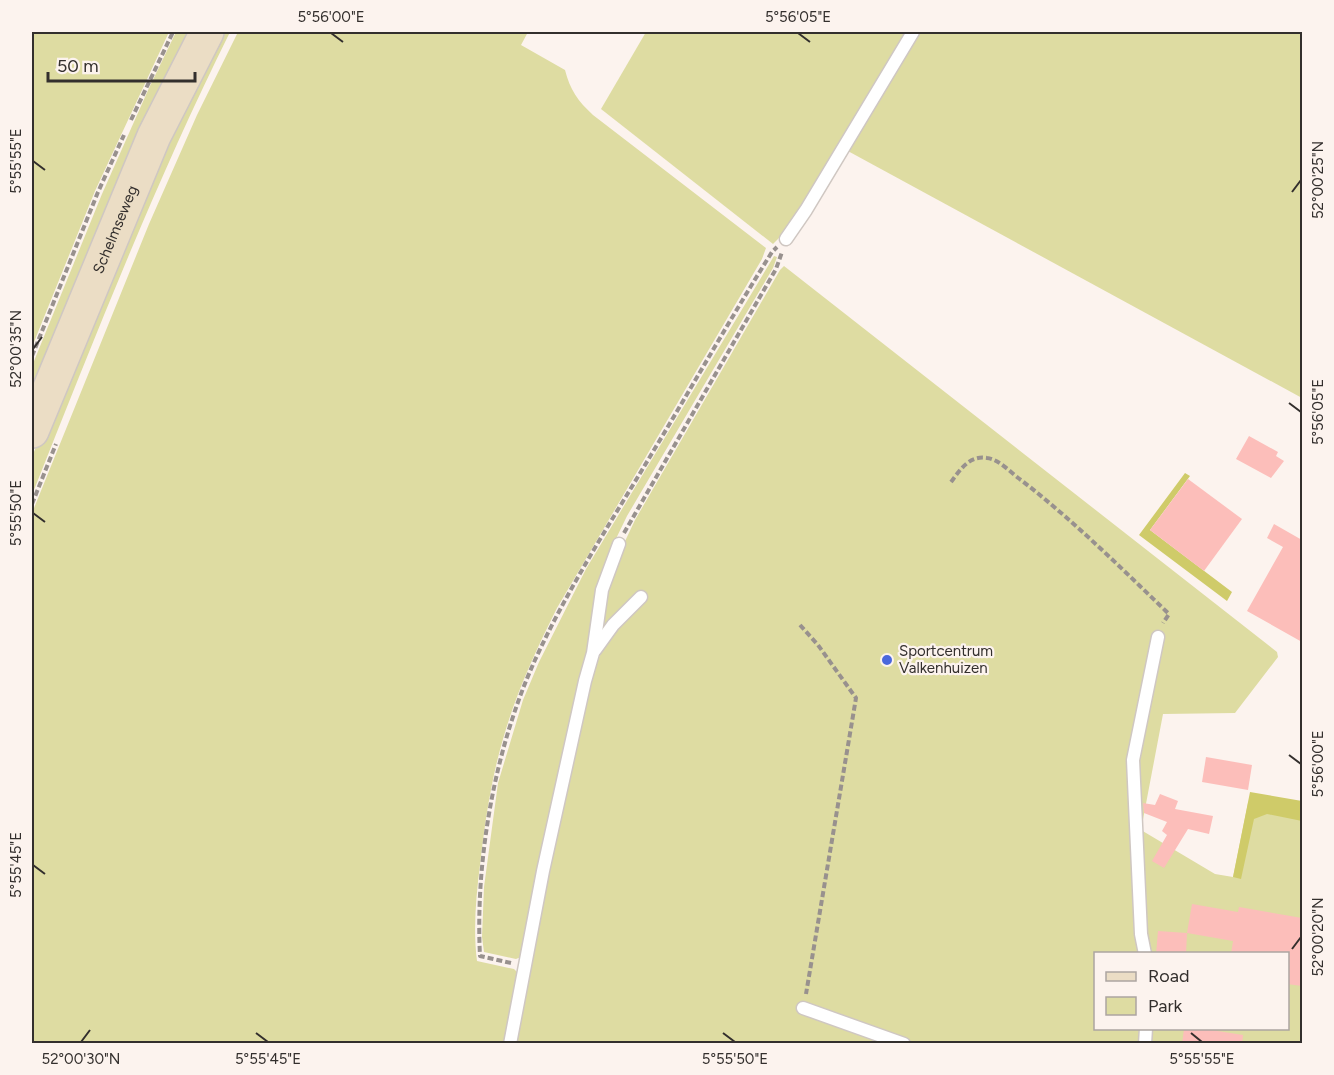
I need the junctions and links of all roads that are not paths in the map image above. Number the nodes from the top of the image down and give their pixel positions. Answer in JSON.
{"nodes":[{"id":1,"x":207,"y":32,"type":"edge"},
{"id":2,"x":913,"y":32,"type":"edge"},
{"id":3,"x":786,"y":239,"type":"road end"},
{"id":4,"x":32,"y":431,"type":"edge"},
{"id":5,"x":619,"y":544,"type":"road end"},
{"id":6,"x":641,"y":597,"type":"dead end"},
{"id":7,"x":1158,"y":637,"type":"road end"},
{"id":8,"x":593,"y":653,"type":"junction"},
{"id":9,"x":1145,"y":952,"type":"edge"},
{"id":10,"x":803,"y":1008,"type":"road end"},
{"id":11,"x":900,"y":1043,"type":"edge"},
{"id":12,"x":510,"y":1044,"type":"edge"}],
"edges":[{"from":1,"to":4,"type":"main road","name":"Schelmseweg"},
{"from":2,"to":3,"type":"lane"},
{"from":5,"to":8,"type":"lane"},
{"from":6,"to":8,"type":"lane"},
{"from":7,"to":9,"type":"lane"},
{"from":8,"to":12,"type":"lane"},
{"from":10,"to":11,"type":"lane"}]}
